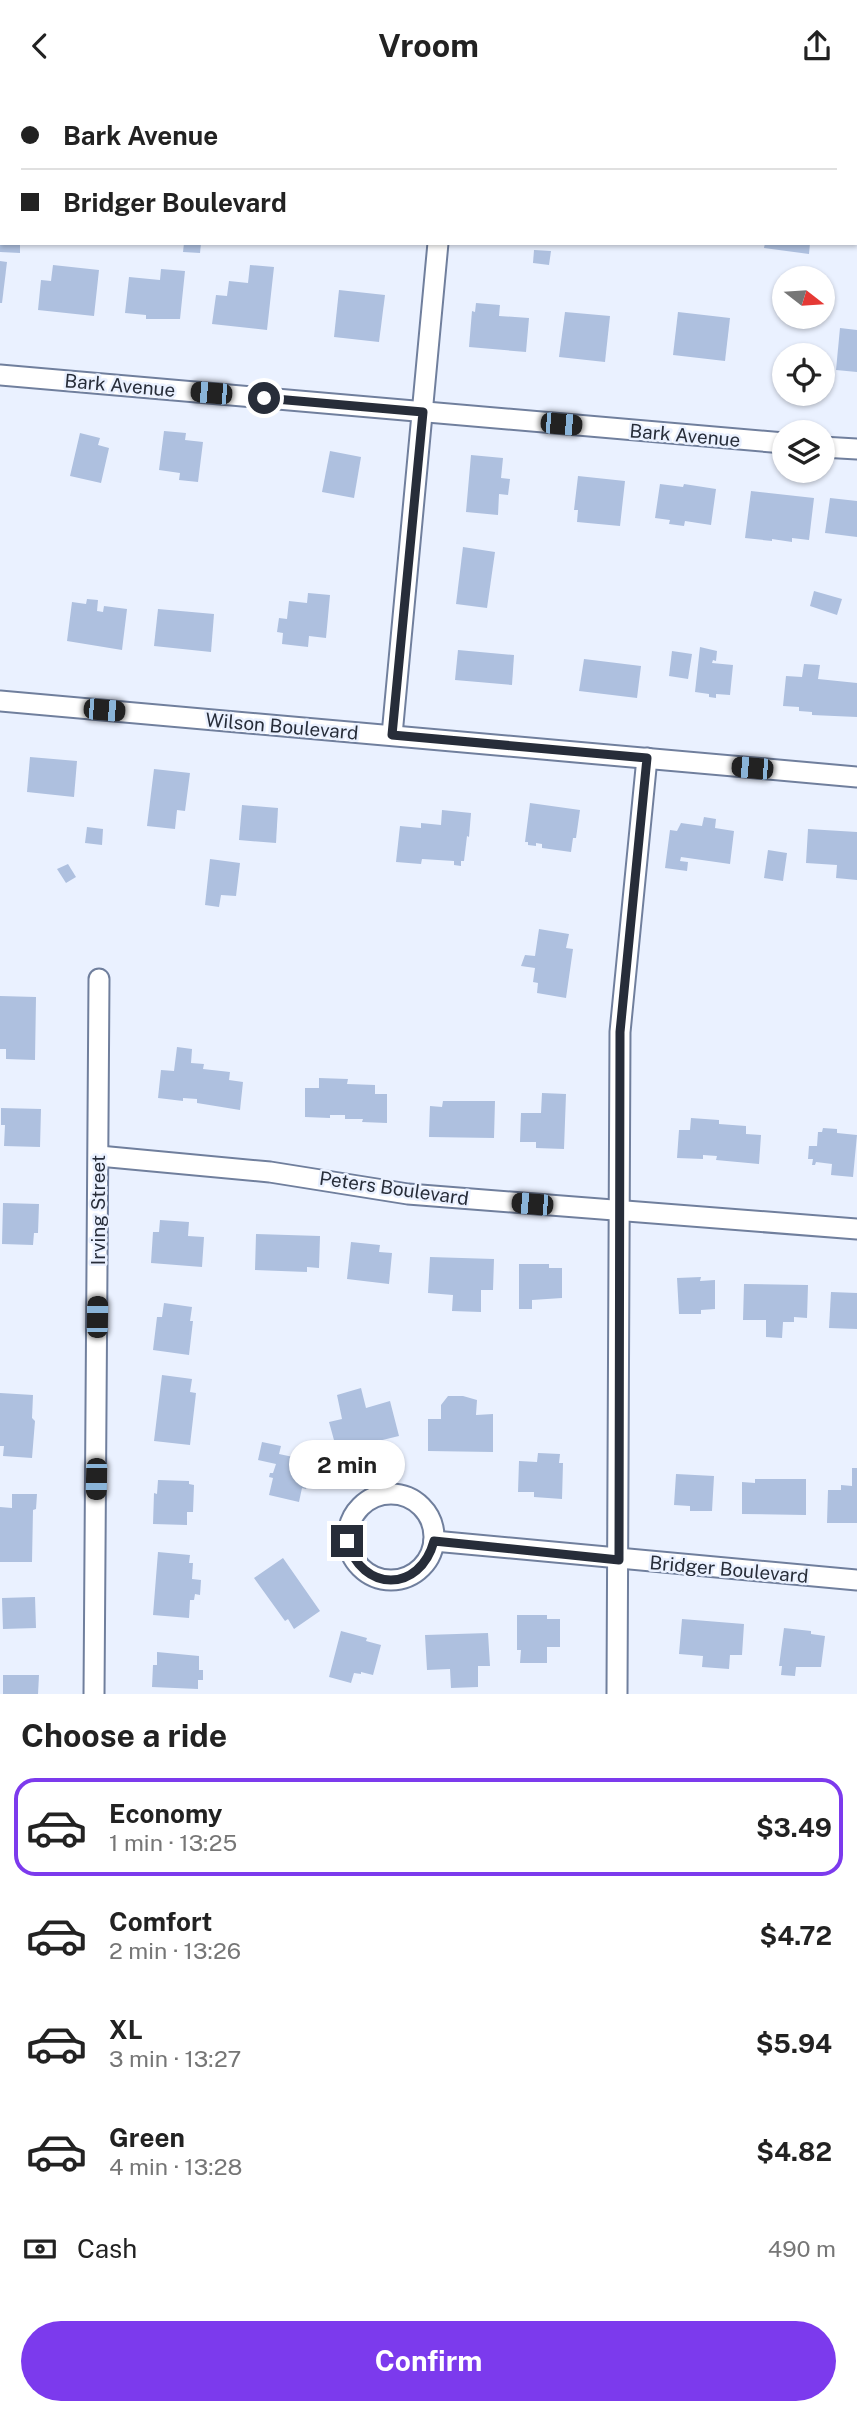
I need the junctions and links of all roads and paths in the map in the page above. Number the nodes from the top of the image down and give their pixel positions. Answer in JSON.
{"nodes":[{"id":1,"x":438,"y":245,"type":"edge"},
{"id":2,"x":0,"y":375,"type":"edge"},
{"id":3,"x":423,"y":412,"type":"junction"},
{"id":4,"x":772,"y":442,"type":"edge"},
{"id":5,"x":835,"y":448,"type":"edge"},
{"id":6,"x":857,"y":449,"type":"edge"},
{"id":7,"x":0,"y":701,"type":"edge"},
{"id":8,"x":392,"y":735,"type":"junction"},
{"id":9,"x":647,"y":758,"type":"junction"},
{"id":10,"x":857,"y":777,"type":"edge"},
{"id":11,"x":99,"y":979,"type":"dead end"},
{"id":12,"x":99,"y":1156,"type":"junction"},
{"id":13,"x":618,"y":1211,"type":"junction"},
{"id":14,"x":857,"y":1229,"type":"edge"},
{"id":15,"x":434,"y":1541,"type":"junction"},
{"id":16,"x":619,"y":1560,"type":"junction"},
{"id":17,"x":857,"y":1580,"type":"edge"},
{"id":18,"x":94,"y":1694,"type":"edge"},
{"id":19,"x":617,"y":1694,"type":"edge"}],
"edges":[{"from":1,"to":3,"type":"street"},
{"from":2,"to":3,"type":"street","name":"Bark Avenue"},
{"from":3,"to":4,"type":"street","name":"Bark Avenue"},
{"from":3,"to":8,"type":"street"},
{"from":5,"to":6,"type":"street"},
{"from":7,"to":8,"type":"street","name":"Wilson Boulevard"},
{"from":8,"to":9,"type":"street","name":"Wilson Boulevard"},
{"from":9,"to":10,"type":"street","name":"Wilson Boulevard"},
{"from":9,"to":13,"type":"street"},
{"from":11,"to":12,"type":"street","name":"Irving Street"},
{"from":12,"to":13,"type":"street","name":"Peters Boulevard"},
{"from":12,"to":18,"type":"street","name":"Irving Street"},
{"from":13,"to":14,"type":"street","name":"Peters Boulevard"},
{"from":13,"to":16,"type":"street"},
{"from":15,"to":15,"type":"street"},
{"from":15,"to":16,"type":"street","name":"Bridger Boulevard"},
{"from":16,"to":17,"type":"street","name":"Bridger Boulevard"},
{"from":16,"to":19,"type":"street"}]}
